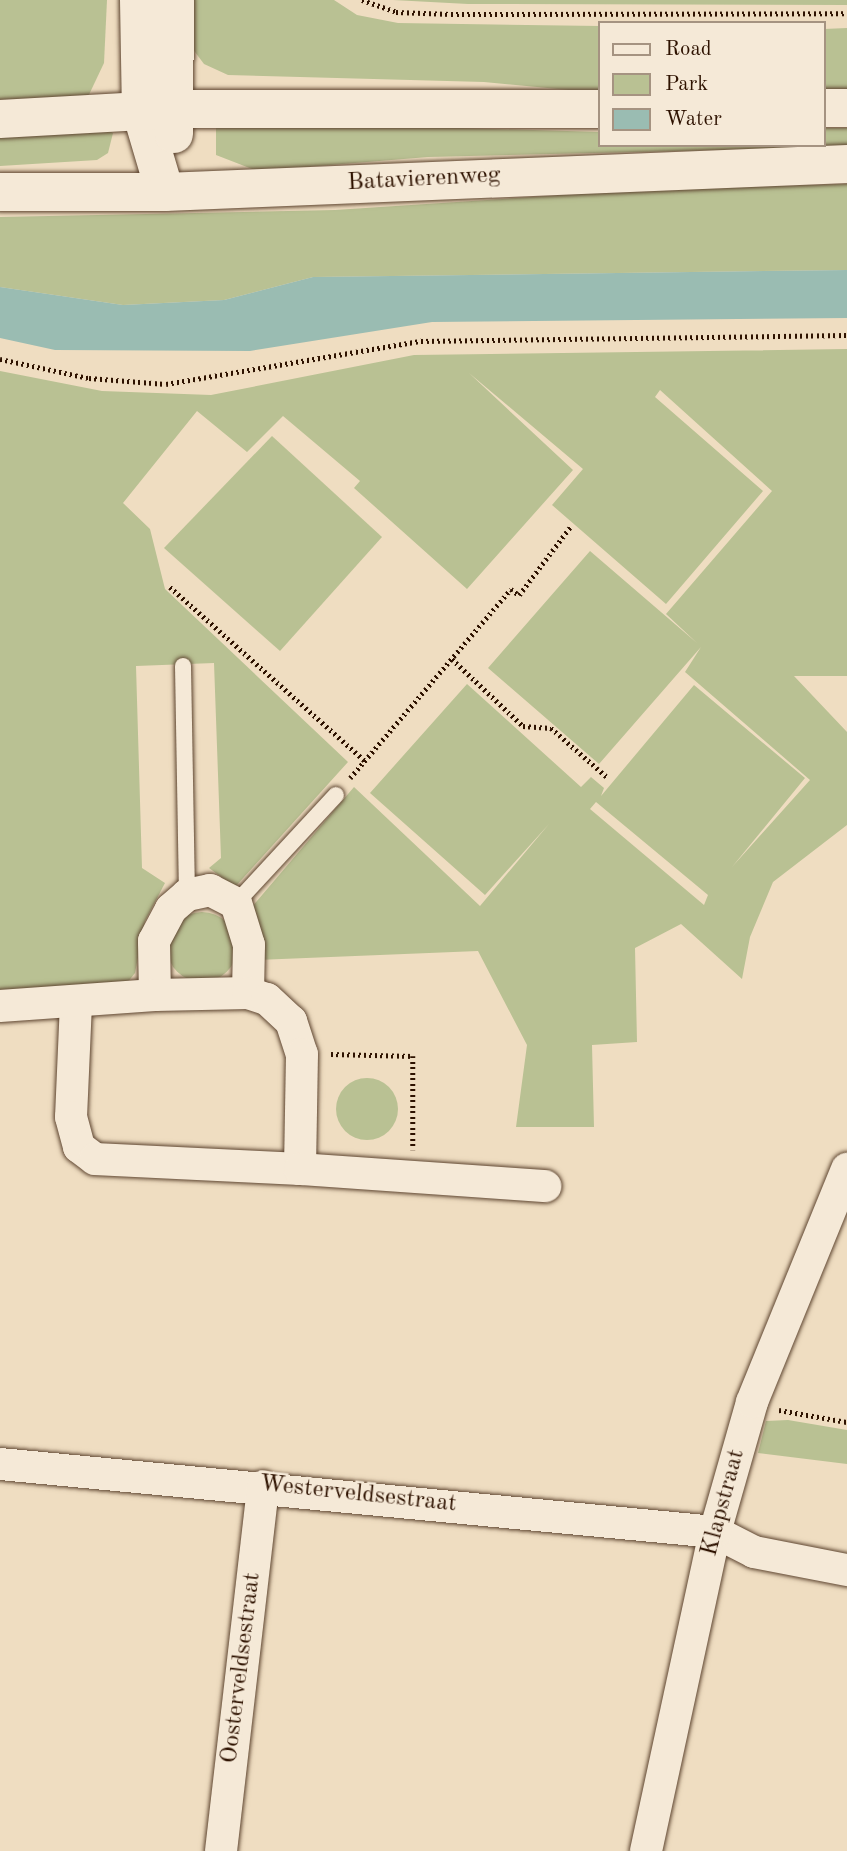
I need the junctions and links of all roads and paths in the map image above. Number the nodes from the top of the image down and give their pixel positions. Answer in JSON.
{"nodes":[{"id":1,"x":139,"y":0,"type":"edge"},
{"id":2,"x":175,"y":0,"type":"edge"},
{"id":3,"x":362,"y":0,"type":"edge"},
{"id":4,"x":847,"y":13,"type":"edge"},
{"id":5,"x":826,"y":108,"type":"edge"},
{"id":6,"x":847,"y":108,"type":"edge"},
{"id":7,"x":178,"y":109,"type":"junction"},
{"id":8,"x":598,"y":109,"type":"edge"},
{"id":9,"x":141,"y":111,"type":"junction"},
{"id":10,"x":0,"y":119,"type":"edge"},
{"id":11,"x":847,"y":164,"type":"edge"},
{"id":12,"x":0,"y":192,"type":"edge"},
{"id":13,"x":165,"y":192,"type":"junction"},
{"id":14,"x":847,"y":335,"type":"edge"},
{"id":15,"x":0,"y":359,"type":"edge"},
{"id":16,"x":570,"y":527,"type":"dead end"},
{"id":17,"x":170,"y":587,"type":"dead end"},
{"id":18,"x":452,"y":659,"type":"junction"},
{"id":19,"x":183,"y":666,"type":"dead end"},
{"id":20,"x":365,"y":761,"type":"junction"},
{"id":21,"x":607,"y":777,"type":"dead end"},
{"id":22,"x":335,"y":795,"type":"joint"},
{"id":23,"x":187,"y":895,"type":"junction"},
{"id":24,"x":236,"y":903,"type":"junction"},
{"id":25,"x":248,"y":993,"type":"junction"},
{"id":26,"x":156,"y":995,"type":"junction"},
{"id":27,"x":76,"y":1003,"type":"junction"},
{"id":28,"x":0,"y":1006,"type":"edge"},
{"id":29,"x":302,"y":1054,"type":"junction"},
{"id":30,"x":300,"y":1169,"type":"junction"},
{"id":31,"x":847,"y":1169,"type":"edge"},
{"id":32,"x":413,"y":1175,"type":"junction"},
{"id":33,"x":545,"y":1186,"type":"dead end"},
{"id":34,"x":752,"y":1402,"type":"junction"},
{"id":35,"x":847,"y":1422,"type":"edge"},
{"id":36,"x":0,"y":1464,"type":"edge"},
{"id":37,"x":263,"y":1486,"type":"junction"},
{"id":38,"x":715,"y":1532,"type":"junction"},
{"id":39,"x":847,"y":1570,"type":"edge"},
{"id":40,"x":220,"y":1851,"type":"edge"},
{"id":41,"x":646,"y":1851,"type":"edge"}],
"edges":[{"from":1,"to":9,"type":"main road"},
{"from":2,"to":7,"type":"main road"},
{"from":3,"to":4,"type":"path"},
{"from":5,"to":6,"type":"main road"},
{"from":7,"to":8,"type":"main road"},
{"from":7,"to":9,"type":"main road"},
{"from":7,"to":13,"type":"main road"},
{"from":9,"to":10,"type":"main road"},
{"from":9,"to":13,"type":"main road"},
{"from":11,"to":13,"type":"main road","name":"Batavierenweg"},
{"from":12,"to":13,"type":"main road","name":"Batavierenweg"},
{"from":14,"to":15,"type":"path"},
{"from":16,"to":18,"type":"path"},
{"from":17,"to":20,"type":"path"},
{"from":18,"to":20,"type":"path"},
{"from":18,"to":21,"type":"path"},
{"from":19,"to":23,"type":"lane"},
{"from":20,"to":22,"type":"path"},
{"from":22,"to":24,"type":"lane"},
{"from":23,"to":24,"type":"street"},
{"from":23,"to":26,"type":"street"},
{"from":24,"to":25,"type":"street"},
{"from":25,"to":26,"type":"street"},
{"from":25,"to":29,"type":"street"},
{"from":26,"to":27,"type":"street"},
{"from":27,"to":28,"type":"street"},
{"from":27,"to":30,"type":"street"},
{"from":29,"to":30,"type":"street"},
{"from":29,"to":32,"type":"path"},
{"from":30,"to":32,"type":"street"},
{"from":31,"to":34,"type":"street","name":"Klapstraat"},
{"from":32,"to":33,"type":"street"},
{"from":34,"to":35,"type":"path"},
{"from":34,"to":38,"type":"street","name":"Klapstraat"},
{"from":36,"to":37,"type":"street","name":"Westerveldsestraat"},
{"from":37,"to":38,"type":"street","name":"Westerveldsestraat"},
{"from":37,"to":40,"type":"street","name":"Oosterveldsestraat"},
{"from":38,"to":39,"type":"street"},
{"from":38,"to":41,"type":"street","name":"Klapstraat"}]}
